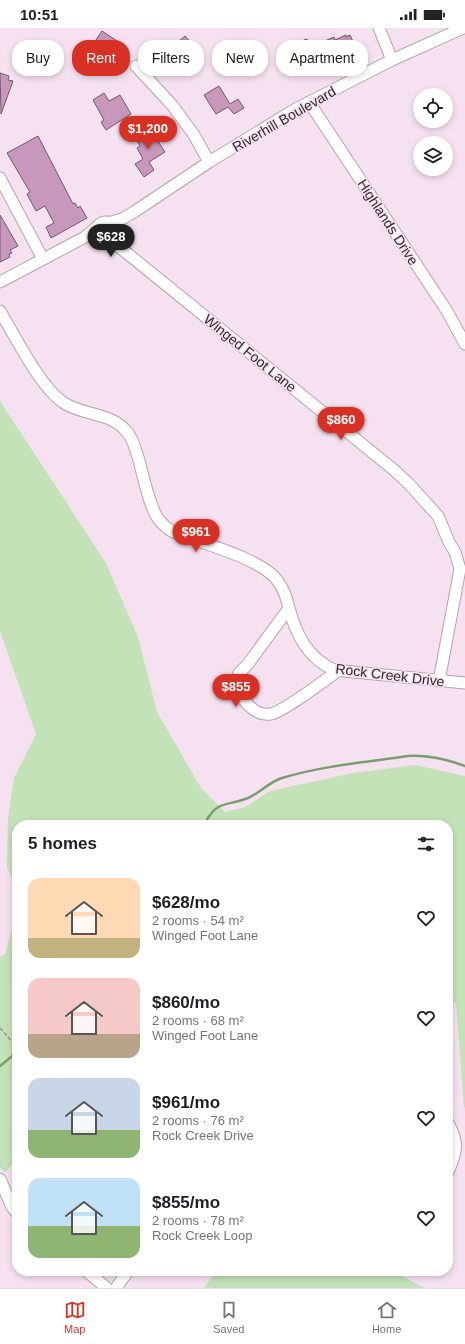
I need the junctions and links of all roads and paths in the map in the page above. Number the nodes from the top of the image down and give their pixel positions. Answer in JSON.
{"nodes":[{"id":1,"x":379,"y":28,"type":"edge"},
{"id":2,"x":463,"y":28,"type":"edge"},
{"id":3,"x":392,"y":60,"type":"junction"},
{"id":4,"x":136,"y":66,"type":"dead end"},
{"id":5,"x":309,"y":102,"type":"junction"},
{"id":6,"x":209,"y":162,"type":"junction"},
{"id":7,"x":0,"y":178,"type":"edge"},
{"id":8,"x":134,"y":212,"type":"junction"},
{"id":9,"x":103,"y":224,"type":"junction"},
{"id":10,"x":115,"y":234,"type":"junction"},
{"id":11,"x":102,"y":241,"type":"junction"},
{"id":12,"x":75,"y":242,"type":"junction"},
{"id":13,"x":128,"y":254,"type":"junction"},
{"id":14,"x":43,"y":259,"type":"junction"},
{"id":15,"x":0,"y":282,"type":"edge"},
{"id":16,"x":0,"y":311,"type":"edge"},
{"id":17,"x":465,"y":344,"type":"edge"},
{"id":18,"x":288,"y":608,"type":"junction"},
{"id":19,"x":339,"y":670,"type":"junction"},
{"id":20,"x":439,"y":681,"type":"junction"},
{"id":21,"x":465,"y":684,"type":"edge"},
{"id":22,"x":0,"y":1028,"type":"edge"},
{"id":23,"x":12,"y":1041,"type":"edge"},
{"id":24,"x":453,"y":1132,"type":"edge"},
{"id":25,"x":453,"y":1158,"type":"edge"},
{"id":26,"x":0,"y":1179,"type":"edge"},
{"id":27,"x":12,"y":1207,"type":"edge"},
{"id":28,"x":92,"y":1276,"type":"edge"},
{"id":29,"x":124,"y":1276,"type":"edge"},
{"id":30,"x":107,"y":1288,"type":"edge"},
{"id":31,"x":116,"y":1288,"type":"edge"}],
"edges":[{"from":1,"to":3,"type":"street"},
{"from":2,"to":3,"type":"street","name":"Riverhill Boulevard"},
{"from":3,"to":5,"type":"street","name":"Riverhill Boulevard"},
{"from":4,"to":6,"type":"street"},
{"from":5,"to":6,"type":"street","name":"Riverhill Boulevard"},
{"from":5,"to":17,"type":"street","name":"Highlands Drive"},
{"from":6,"to":8,"type":"street","name":"Riverhill Boulevard"},
{"from":7,"to":14,"type":"street"},
{"from":8,"to":9,"type":"street","name":"Riverhill Boulevard"},
{"from":8,"to":10,"type":"street","name":"Riverhill Boulevard"},
{"from":9,"to":10,"type":"street"},
{"from":9,"to":11,"type":"street"},
{"from":9,"to":12,"type":"street","name":"Riverhill Boulevard"},
{"from":10,"to":11,"type":"street","name":"Riverhill Boulevard"},
{"from":10,"to":13,"type":"street","name":"Winged Foot Lane"},
{"from":11,"to":12,"type":"street","name":"Riverhill Boulevard"},
{"from":11,"to":13,"type":"street","name":"Winged Foot Lane"},
{"from":12,"to":14,"type":"street","name":"Riverhill Boulevard"},
{"from":13,"to":20,"type":"street","name":"Winged Foot Lane"},
{"from":14,"to":15,"type":"street","name":"Riverhill Boulevard"},
{"from":16,"to":18,"type":"street","name":"Rock Creek Drive"},
{"from":18,"to":19,"type":"street","name":"Rock Creek Drive"},
{"from":18,"to":19,"type":"street"},
{"from":19,"to":20,"type":"street","name":"Rock Creek Drive"},
{"from":20,"to":21,"type":"street","name":"Rock Creek Drive"},
{"from":22,"to":23,"type":"path"},
{"from":24,"to":25,"type":"street"},
{"from":26,"to":27,"type":"street"},
{"from":28,"to":30,"type":"street"},
{"from":29,"to":31,"type":"street"}]}
